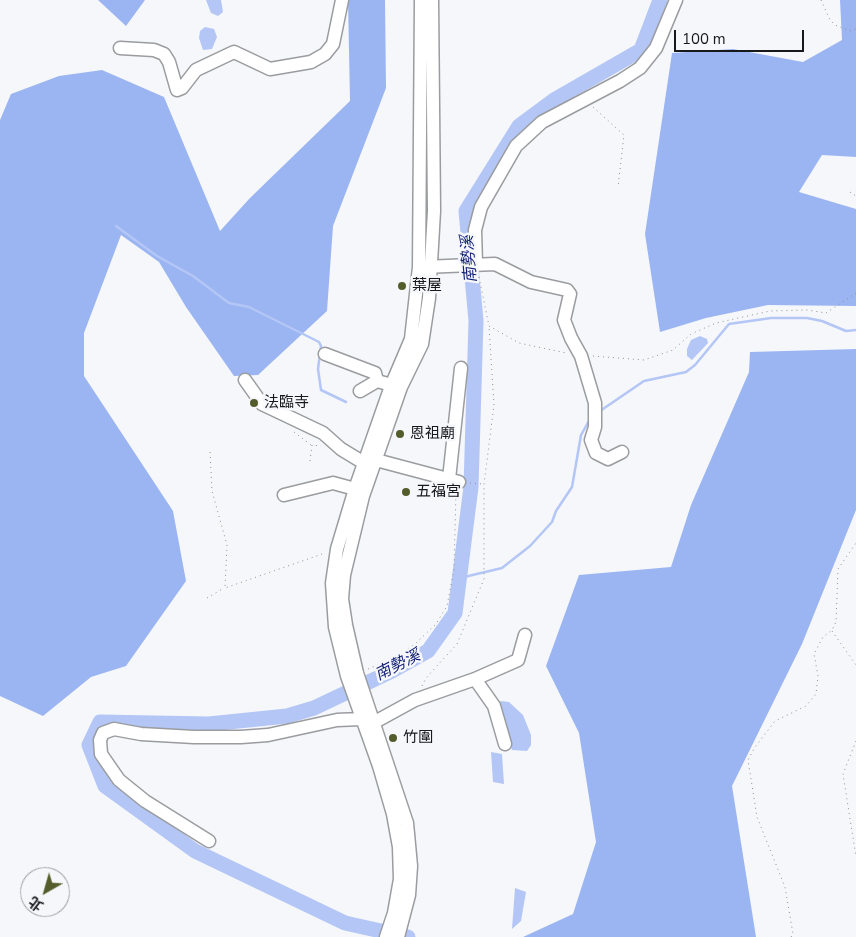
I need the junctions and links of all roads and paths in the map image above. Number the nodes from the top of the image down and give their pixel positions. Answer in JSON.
{"nodes":[{"id":1,"x":342,"y":0,"type":"edge"},
{"id":2,"x":421,"y":0,"type":"edge"},
{"id":3,"x":432,"y":0,"type":"edge"},
{"id":4,"x":676,"y":0,"type":"edge"},
{"id":5,"x":821,"y":0,"type":"edge"},
{"id":6,"x":856,"y":29,"type":"edge"},
{"id":7,"x":120,"y":48,"type":"dead end"},
{"id":8,"x":584,"y":100,"type":"junction"},
{"id":9,"x":618,"y":187,"type":"dead end"},
{"id":10,"x":850,"y":192,"type":"dead end"},
{"id":11,"x":856,"y":196,"type":"edge"},
{"id":12,"x":476,"y":264,"type":"junction"},
{"id":13,"x":430,"y":267,"type":"junction"},
{"id":14,"x":856,"y":293,"type":"edge"},
{"id":15,"x":489,"y":326,"type":"junction"},
{"id":16,"x":325,"y":354,"type":"dead end"},
{"id":17,"x":581,"y":356,"type":"junction"},
{"id":18,"x":461,"y":368,"type":"dead end"},
{"id":19,"x":245,"y":380,"type":"dead end"},
{"id":20,"x":378,"y":381,"type":"junction"},
{"id":21,"x":396,"y":387,"type":"junction"},
{"id":22,"x":360,"y":391,"type":"dead end"},
{"id":23,"x":210,"y":452,"type":"dead end"},
{"id":24,"x":622,"y":452,"type":"dead end"},
{"id":25,"x":370,"y":462,"type":"junction"},
{"id":26,"x":455,"y":481,"type":"junction"},
{"id":27,"x":484,"y":484,"type":"junction"},
{"id":28,"x":356,"y":489,"type":"junction"},
{"id":29,"x":284,"y":495,"type":"dead end"},
{"id":30,"x":856,"y":543,"type":"edge"},
{"id":31,"x":343,"y":550,"type":"junction"},
{"id":32,"x":225,"y":588,"type":"junction"},
{"id":33,"x":207,"y":598,"type":"dead end"},
{"id":34,"x":832,"y":630,"type":"junction"},
{"id":35,"x":525,"y":635,"type":"dead end"},
{"id":36,"x":856,"y":666,"type":"edge"},
{"id":37,"x":355,"y":675,"type":"junction"},
{"id":38,"x":475,"y":679,"type":"junction"},
{"id":39,"x":415,"y":700,"type":"junction"},
{"id":40,"x":365,"y":714,"type":"junction"},
{"id":41,"x":856,"y":741,"type":"edge"},
{"id":42,"x":506,"y":744,"type":"dead end"},
{"id":43,"x":209,"y":841,"type":"dead end"},
{"id":44,"x":856,"y":857,"type":"edge"},
{"id":45,"x":399,"y":914,"type":"junction"},
{"id":46,"x":386,"y":937,"type":"edge"},
{"id":47,"x":398,"y":937,"type":"edge"},
{"id":48,"x":791,"y":937,"type":"edge"}],
"edges":[{"from":1,"to":7,"type":"street"},
{"from":2,"to":13,"type":"street"},
{"from":3,"to":13,"type":"street"},
{"from":4,"to":8,"type":"street"},
{"from":5,"to":6,"type":"path"},
{"from":8,"to":9,"type":"path"},
{"from":8,"to":12,"type":"street"},
{"from":10,"to":11,"type":"path"},
{"from":12,"to":13,"type":"street"},
{"from":12,"to":15,"type":"path"},
{"from":12,"to":17,"type":"street"},
{"from":13,"to":21,"type":"street"},
{"from":14,"to":17,"type":"path"},
{"from":15,"to":17,"type":"path"},
{"from":15,"to":27,"type":"path"},
{"from":16,"to":20,"type":"street"},
{"from":17,"to":24,"type":"street"},
{"from":18,"to":26,"type":"street"},
{"from":19,"to":25,"type":"street"},
{"from":20,"to":21,"type":"street"},
{"from":20,"to":22,"type":"street"},
{"from":21,"to":25,"type":"street"},
{"from":23,"to":32,"type":"path"},
{"from":25,"to":26,"type":"street"},
{"from":25,"to":28,"type":"street"},
{"from":25,"to":31,"type":"street"},
{"from":26,"to":27,"type":"path"},
{"from":26,"to":37,"type":"path"},
{"from":27,"to":39,"type":"path"},
{"from":28,"to":29,"type":"street"},
{"from":28,"to":31,"type":"street"},
{"from":30,"to":34,"type":"path"},
{"from":31,"to":32,"type":"path"},
{"from":31,"to":37,"type":"street"},
{"from":32,"to":33,"type":"path"},
{"from":34,"to":36,"type":"path"},
{"from":34,"to":48,"type":"path"},
{"from":35,"to":38,"type":"street"},
{"from":37,"to":40,"type":"street"},
{"from":38,"to":39,"type":"street"},
{"from":38,"to":42,"type":"street"},
{"from":39,"to":40,"type":"street"},
{"from":40,"to":43,"type":"street"},
{"from":40,"to":45,"type":"street"},
{"from":41,"to":44,"type":"path"},
{"from":45,"to":46,"type":"street"},
{"from":45,"to":47,"type":"street"}]}
